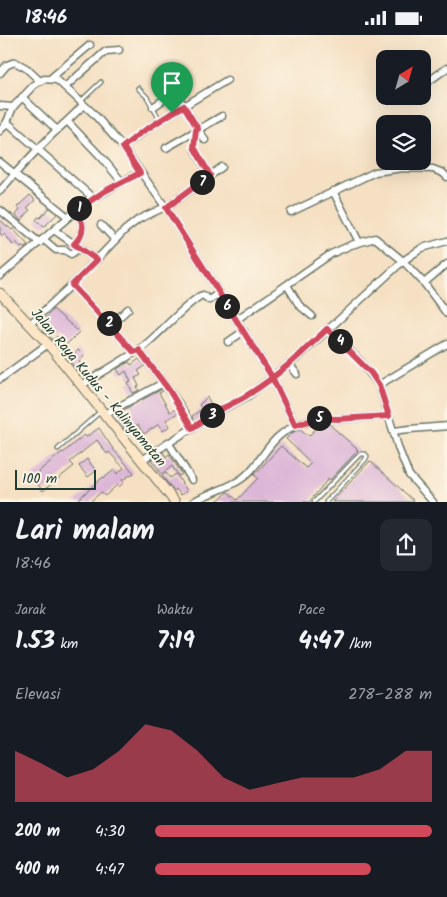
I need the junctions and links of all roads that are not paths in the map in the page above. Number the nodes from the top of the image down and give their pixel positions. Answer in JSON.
{"nodes":[{"id":1,"x":90,"y":45,"type":"dead end"},
{"id":2,"x":118,"y":50,"type":"dead end"},
{"id":3,"x":447,"y":68,"type":"edge"},
{"id":4,"x":0,"y":73,"type":"edge"},
{"id":5,"x":52,"y":78,"type":"junction"},
{"id":6,"x":227,"y":80,"type":"dead end"},
{"id":7,"x":431,"y":80,"type":"edge"},
{"id":8,"x":40,"y":81,"type":"junction"},
{"id":9,"x":101,"y":82,"type":"dead end"},
{"id":10,"x":65,"y":87,"type":"junction"},
{"id":11,"x":138,"y":88,"type":"dead end"},
{"id":12,"x":22,"y":97,"type":"junction"},
{"id":13,"x":82,"y":103,"type":"junction"},
{"id":14,"x":0,"y":106,"type":"edge"},
{"id":15,"x":184,"y":106,"type":"junction"},
{"id":16,"x":13,"y":107,"type":"junction"},
{"id":17,"x":153,"y":107,"type":"junction"},
{"id":18,"x":222,"y":116,"type":"dead end"},
{"id":19,"x":160,"y":120,"type":"junction"},
{"id":20,"x":7,"y":122,"type":"junction"},
{"id":21,"x":68,"y":122,"type":"junction"},
{"id":22,"x":57,"y":130,"type":"junction"},
{"id":23,"x":197,"y":130,"type":"junction"},
{"id":24,"x":0,"y":131,"type":"edge"},
{"id":25,"x":205,"y":140,"type":"dead end"},
{"id":26,"x":123,"y":147,"type":"junction"},
{"id":27,"x":166,"y":148,"type":"dead end"},
{"id":28,"x":38,"y":149,"type":"junction"},
{"id":29,"x":195,"y":150,"type":"joint"},
{"id":30,"x":0,"y":162,"type":"edge"},
{"id":31,"x":222,"y":167,"type":"dead end"},
{"id":32,"x":140,"y":173,"type":"junction"},
{"id":33,"x":14,"y":174,"type":"junction"},
{"id":34,"x":210,"y":175,"type":"junction"},
{"id":35,"x":447,"y":177,"type":"edge"},
{"id":36,"x":122,"y":182,"type":"junction"},
{"id":37,"x":0,"y":191,"type":"edge"},
{"id":38,"x":333,"y":191,"type":"junction"},
{"id":39,"x":93,"y":198,"type":"junction"},
{"id":40,"x":165,"y":208,"type":"junction"},
{"id":41,"x":74,"y":212,"type":"junction"},
{"id":42,"x":291,"y":212,"type":"dead end"},
{"id":43,"x":1,"y":214,"type":"edge"},
{"id":44,"x":68,"y":217,"type":"junction"},
{"id":45,"x":101,"y":225,"type":"dead end"},
{"id":46,"x":54,"y":230,"type":"junction"},
{"id":47,"x":115,"y":240,"type":"junction"},
{"id":48,"x":41,"y":241,"type":"junction"},
{"id":49,"x":447,"y":241,"type":"edge"},
{"id":50,"x":359,"y":243,"type":"junction"},
{"id":51,"x":77,"y":246,"type":"junction"},
{"id":52,"x":97,"y":260,"type":"junction"},
{"id":53,"x":403,"y":261,"type":"junction"},
{"id":54,"x":447,"y":264,"type":"edge"},
{"id":55,"x":0,"y":276,"type":"edge"},
{"id":56,"x":424,"y":283,"type":"junction"},
{"id":57,"x":72,"y":285,"type":"junction"},
{"id":58,"x":286,"y":285,"type":"junction"},
{"id":59,"x":0,"y":293,"type":"edge"},
{"id":60,"x":219,"y":293,"type":"junction"},
{"id":61,"x":128,"y":309,"type":"dead end"},
{"id":62,"x":447,"y":314,"type":"edge"},
{"id":63,"x":312,"y":316,"type":"dead end"},
{"id":64,"x":236,"y":320,"type":"junction"},
{"id":65,"x":30,"y":324,"type":"junction"},
{"id":66,"x":110,"y":325,"type":"junction"},
{"id":67,"x":327,"y":329,"type":"junction"},
{"id":68,"x":244,"y":331,"type":"junction"},
{"id":69,"x":228,"y":342,"type":"dead end"},
{"id":70,"x":48,"y":344,"type":"junction"},
{"id":71,"x":447,"y":344,"type":"edge"},
{"id":72,"x":136,"y":351,"type":"junction"},
{"id":73,"x":290,"y":364,"type":"junction"},
{"id":74,"x":297,"y":374,"type":"dead end"},
{"id":75,"x":272,"y":377,"type":"junction"},
{"id":76,"x":0,"y":379,"type":"edge"},
{"id":77,"x":163,"y":383,"type":"junction"},
{"id":78,"x":82,"y":385,"type":"junction"},
{"id":79,"x":379,"y":385,"type":"junction"},
{"id":80,"x":103,"y":412,"type":"junction"},
{"id":81,"x":389,"y":416,"type":"junction"},
{"id":82,"x":295,"y":425,"type":"junction"},
{"id":83,"x":447,"y":426,"type":"edge"},
{"id":84,"x":192,"y":428,"type":"junction"},
{"id":85,"x":394,"y":431,"type":"junction"},
{"id":86,"x":168,"y":442,"type":"junction"},
{"id":87,"x":58,"y":449,"type":"dead end"},
{"id":88,"x":142,"y":459,"type":"junction"},
{"id":89,"x":192,"y":480,"type":"dead end"},
{"id":90,"x":330,"y":486,"type":"junction"},
{"id":91,"x":336,"y":491,"type":"junction"},
{"id":92,"x":175,"y":502,"type":"edge"},
{"id":93,"x":193,"y":502,"type":"edge"},
{"id":94,"x":314,"y":502,"type":"edge"},
{"id":95,"x":326,"y":502,"type":"edge"},
{"id":96,"x":433,"y":502,"type":"edge"}],
"edges":[{"from":1,"to":5,"type":"street"},
{"from":2,"to":10,"type":"street"},
{"from":3,"to":7,"type":"street"},
{"from":4,"to":8,"type":"street"},
{"from":5,"to":8,"type":"street"},
{"from":5,"to":10,"type":"street"},
{"from":6,"to":15,"type":"street"},
{"from":8,"to":12,"type":"street"},
{"from":9,"to":13,"type":"lane"},
{"from":10,"to":13,"type":"street"},
{"from":11,"to":17,"type":"lane"},
{"from":12,"to":16,"type":"street"},
{"from":12,"to":22,"type":"street"},
{"from":13,"to":21,"type":"street"},
{"from":13,"to":26,"type":"street"},
{"from":14,"to":16,"type":"street"},
{"from":15,"to":17,"type":"street"},
{"from":15,"to":19,"type":"street"},
{"from":15,"to":23,"type":"street"},
{"from":16,"to":20,"type":"street"},
{"from":17,"to":19,"type":"lane"},
{"from":18,"to":23,"type":"street"},
{"from":19,"to":26,"type":"street"},
{"from":20,"to":24,"type":"street"},
{"from":20,"to":28,"type":"street"},
{"from":21,"to":22,"type":"street"},
{"from":21,"to":36,"type":"street"},
{"from":22,"to":28,"type":"street"},
{"from":23,"to":25,"type":"street"},
{"from":23,"to":27,"type":"street"},
{"from":23,"to":29,"type":"lane"},
{"from":26,"to":32,"type":"street"},
{"from":28,"to":33,"type":"street"},
{"from":28,"to":39,"type":"street"},
{"from":29,"to":34,"type":"street"},
{"from":30,"to":33,"type":"street"},
{"from":31,"to":34,"type":"street"},
{"from":32,"to":36,"type":"street"},
{"from":32,"to":40,"type":"street"},
{"from":33,"to":37,"type":"street"},
{"from":33,"to":44,"type":"street"},
{"from":34,"to":40,"type":"street"},
{"from":35,"to":38,"type":"street"},
{"from":36,"to":39,"type":"street"},
{"from":38,"to":42,"type":"street"},
{"from":38,"to":50,"type":"street"},
{"from":39,"to":41,"type":"street"},
{"from":40,"to":47,"type":"street"},
{"from":40,"to":60,"type":"street"},
{"from":41,"to":44,"type":"street"},
{"from":41,"to":51,"type":"street"},
{"from":43,"to":48,"type":"street"},
{"from":44,"to":46,"type":"street"},
{"from":45,"to":47,"type":"street"},
{"from":46,"to":48,"type":"street"},
{"from":46,"to":51,"type":"street"},
{"from":47,"to":52,"type":"street"},
{"from":48,"to":51,"type":"street"},
{"from":48,"to":55,"type":"street"},
{"from":49,"to":53,"type":"street"},
{"from":50,"to":53,"type":"street"},
{"from":50,"to":58,"type":"street"},
{"from":51,"to":52,"type":"street"},
{"from":52,"to":57,"type":"street"},
{"from":53,"to":56,"type":"street"},
{"from":53,"to":67,"type":"street"},
{"from":54,"to":56,"type":"street"},
{"from":56,"to":62,"type":"street"},
{"from":57,"to":65,"type":"street"},
{"from":57,"to":66,"type":"street"},
{"from":58,"to":63,"type":"street"},
{"from":58,"to":64,"type":"street"},
{"from":59,"to":65,"type":"main road","name":"Jalan Raya Kudus - Kalinyamatan"},
{"from":60,"to":64,"type":"street"},
{"from":60,"to":72,"type":"street"},
{"from":61,"to":66,"type":"street"},
{"from":64,"to":68,"type":"street"},
{"from":65,"to":70,"type":"main road","name":"Jalan Raya Kudus - Kalinyamatan"},
{"from":66,"to":72,"type":"street"},
{"from":67,"to":73,"type":"street"},
{"from":67,"to":79,"type":"street"},
{"from":68,"to":69,"type":"street"},
{"from":68,"to":75,"type":"street"},
{"from":70,"to":76,"type":"street"},
{"from":70,"to":78,"type":"main road","name":"Jalan Raya Kudus - Kalinyamatan"},
{"from":71,"to":79,"type":"street"},
{"from":72,"to":77,"type":"street"},
{"from":72,"to":78,"type":"street"},
{"from":73,"to":74,"type":"street"},
{"from":73,"to":75,"type":"street"},
{"from":75,"to":82,"type":"street"},
{"from":75,"to":84,"type":"street"},
{"from":77,"to":80,"type":"street"},
{"from":77,"to":84,"type":"street"},
{"from":78,"to":80,"type":"main road","name":"Jalan Raya Kudus - Kalinyamatan"},
{"from":79,"to":81,"type":"street"},
{"from":80,"to":87,"type":"lane"},
{"from":80,"to":88,"type":"main road","name":"Jalan Raya Kudus - Kalinyamatan"},
{"from":81,"to":82,"type":"street"},
{"from":81,"to":85,"type":"street"},
{"from":82,"to":93,"type":"street"},
{"from":83,"to":85,"type":"street"},
{"from":84,"to":86,"type":"street"},
{"from":85,"to":96,"type":"street"},
{"from":86,"to":88,"type":"street"},
{"from":86,"to":89,"type":"street"},
{"from":88,"to":92,"type":"main road","name":"Jalan Raya Kudus - Kalinyamatan"},
{"from":90,"to":91,"type":"lane"},
{"from":90,"to":91,"type":"lane"},
{"from":90,"to":94,"type":"lane"},
{"from":91,"to":95,"type":"lane"}]}
